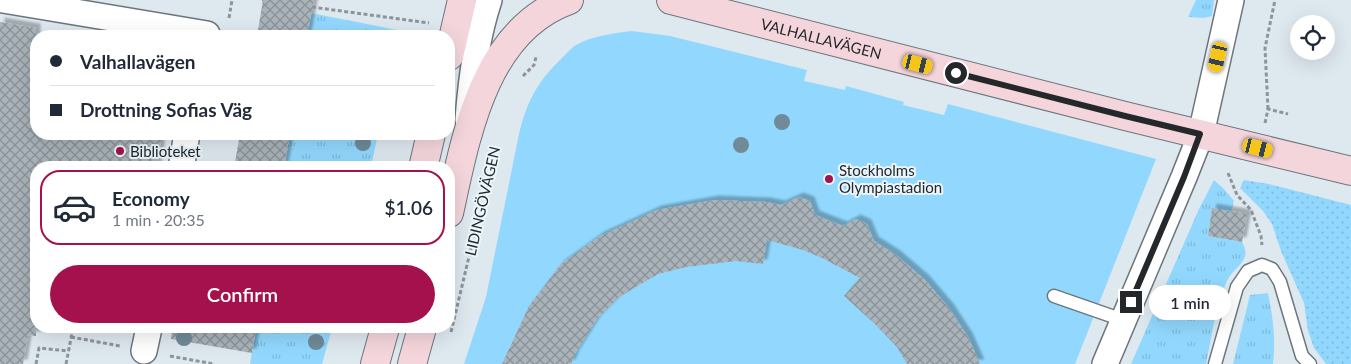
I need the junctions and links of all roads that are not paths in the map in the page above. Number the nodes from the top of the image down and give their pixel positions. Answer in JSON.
{"nodes":[{"id":1,"x":3,"y":0,"type":"edge"},
{"id":2,"x":462,"y":0,"type":"edge"},
{"id":3,"x":489,"y":0,"type":"edge"},
{"id":4,"x":569,"y":0,"type":"edge"},
{"id":5,"x":671,"y":0,"type":"edge"},
{"id":6,"x":1231,"y":0,"type":"edge"},
{"id":7,"x":182,"y":30,"type":"edge"},
{"id":8,"x":455,"y":30,"type":"edge"},
{"id":9,"x":1200,"y":134,"type":"junction"},
{"id":10,"x":467,"y":135,"type":"junction"},
{"id":11,"x":186,"y":140,"type":"edge"},
{"id":12,"x":430,"y":140,"type":"edge"},
{"id":13,"x":182,"y":161,"type":"edge"},
{"id":14,"x":425,"y":161,"type":"edge"},
{"id":15,"x":1351,"y":171,"type":"edge"},
{"id":16,"x":455,"y":186,"type":"edge"},
{"id":17,"x":1054,"y":296,"type":"dead end"},
{"id":18,"x":1123,"y":320,"type":"junction"},
{"id":19,"x":384,"y":333,"type":"edge"},
{"id":20,"x":421,"y":333,"type":"edge"},
{"id":21,"x":375,"y":364,"type":"edge"},
{"id":22,"x":412,"y":364,"type":"edge"},
{"id":23,"x":1105,"y":364,"type":"edge"},
{"id":24,"x":1215,"y":364,"type":"edge"},
{"id":25,"x":1310,"y":364,"type":"edge"}],
"edges":[{"from":1,"to":7,"type":"street"},
{"from":2,"to":8,"type":"main road"},
{"from":3,"to":10,"type":"street","name":"LIDINGÖVÄGEN"},
{"from":4,"to":10,"type":"main road","name":"LIDINGÖVÄGEN"},
{"from":5,"to":9,"type":"main road","name":"VALHALLAVÄGEN"},
{"from":6,"to":9,"type":"street"},
{"from":9,"to":15,"type":"main road","name":"VALHALLAVÄGEN"},
{"from":9,"to":18,"type":"street"},
{"from":10,"to":16,"type":"main road","name":"LIDINGÖVÄGEN"},
{"from":11,"to":13,"type":"street"},
{"from":12,"to":14,"type":"main road"},
{"from":17,"to":18,"type":"lane"},
{"from":18,"to":23,"type":"street"},
{"from":19,"to":21,"type":"main road"},
{"from":20,"to":22,"type":"main road"},
{"from":24,"to":25,"type":"lane"}]}
